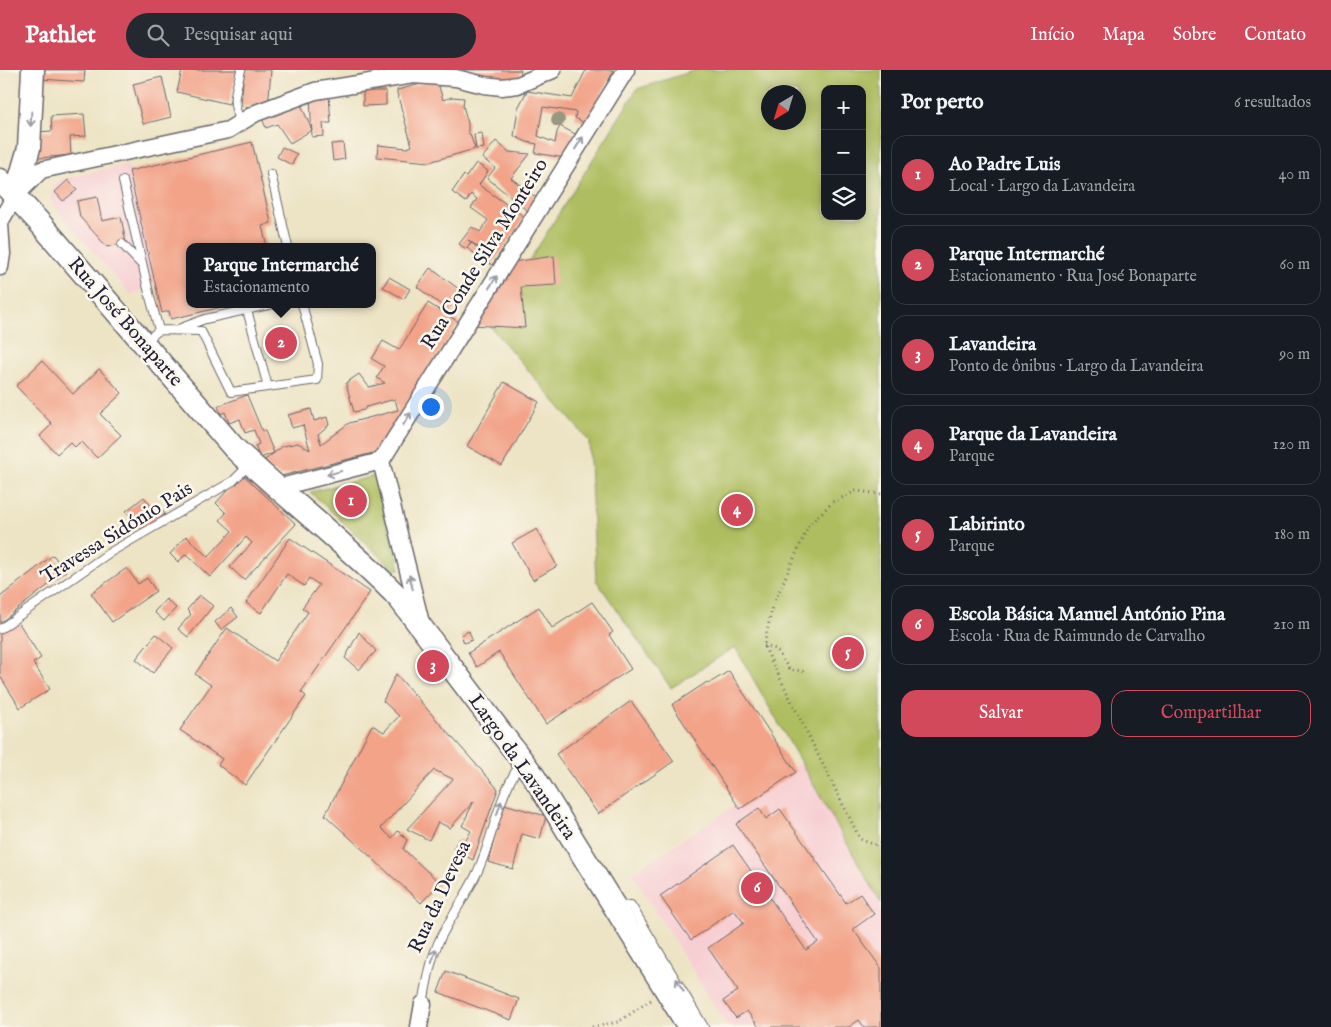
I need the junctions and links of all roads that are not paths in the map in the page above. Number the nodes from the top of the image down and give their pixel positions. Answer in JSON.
{"nodes":[{"id":1,"x":33,"y":70,"type":"edge"},
{"id":2,"x":241,"y":70,"type":"edge"},
{"id":3,"x":552,"y":70,"type":"edge"},
{"id":4,"x":626,"y":70,"type":"edge"},
{"id":5,"x":242,"y":122,"type":"junction"},
{"id":6,"x":271,"y":174,"type":"dead end"},
{"id":7,"x":123,"y":181,"type":"dead end"},
{"id":8,"x":8,"y":188,"type":"edge"},
{"id":9,"x":0,"y":223,"type":"edge"},
{"id":10,"x":287,"y":243,"type":"edge"},
{"id":11,"x":122,"y":244,"type":"dead end"},
{"id":12,"x":142,"y":266,"type":"junction"},
{"id":13,"x":0,"y":267,"type":"edge"},
{"id":14,"x":256,"y":308,"type":"edge"},
{"id":15,"x":303,"y":308,"type":"edge"},
{"id":16,"x":247,"y":310,"type":"junction"},
{"id":17,"x":176,"y":330,"type":"junction"},
{"id":18,"x":152,"y":336,"type":"junction"},
{"id":19,"x":268,"y":387,"type":"junction"},
{"id":20,"x":381,"y":461,"type":"junction"},
{"id":21,"x":251,"y":464,"type":"junction"},
{"id":22,"x":277,"y":488,"type":"junction"},
{"id":23,"x":0,"y":629,"type":"edge"},
{"id":24,"x":423,"y":630,"type":"junction"},
{"id":25,"x":522,"y":761,"type":"junction"},
{"id":26,"x":615,"y":907,"type":"junction"},
{"id":27,"x":422,"y":1004,"type":"joint"},
{"id":28,"x":419,"y":1027,"type":"edge"},
{"id":29,"x":689,"y":1027,"type":"edge"},
{"id":30,"x":704,"y":1027,"type":"edge"}],
"edges":[{"from":1,"to":8,"type":"main road","one_way":true},
{"from":2,"to":5,"type":"lane"},
{"from":3,"to":5,"type":"street"},
{"from":20,"to":4,"type":"street","name":"Rua Conde Silva Monteiro","one_way":true},
{"from":5,"to":8,"type":"street"},
{"from":6,"to":10,"type":"lane"},
{"from":7,"to":12,"type":"lane"},
{"from":8,"to":9,"type":"street"},
{"from":8,"to":18,"type":"main road","name":"Rua José Bonaparte"},
{"from":9,"to":13,"type":"street"},
{"from":11,"to":12,"type":"lane"},
{"from":12,"to":18,"type":"lane"},
{"from":14,"to":16,"type":"lane"},
{"from":15,"to":19,"type":"lane"},
{"from":16,"to":17,"type":"lane"},
{"from":16,"to":19,"type":"lane"},
{"from":17,"to":18,"type":"lane"},
{"from":17,"to":19,"type":"lane"},
{"from":18,"to":21,"type":"main road","name":"Rua José Bonaparte"},
{"from":20,"to":22,"type":"street","one_way":true},
{"from":24,"to":20,"type":"street","name":"Largo da Lavandeira","one_way":true},
{"from":21,"to":22,"type":"main road","name":"Largo da Lavandeira"},
{"from":21,"to":23,"type":"lane","name":"Travessa Sidónio Pais"},
{"from":22,"to":24,"type":"main road","name":"Largo da Lavandeira"},
{"from":24,"to":25,"type":"main road","name":"Largo da Lavandeira"},
{"from":25,"to":26,"type":"main road","name":"Largo da Lavandeira"},
{"from":27,"to":25,"type":"lane","name":"Rua da Devesa","one_way":true},
{"from":26,"to":29,"type":"main road","name":"Largo da Lavandeira"},
{"from":30,"to":26,"type":"lane","one_way":true},
{"from":27,"to":28,"type":"street","name":"Rua da Devesa"}]}
